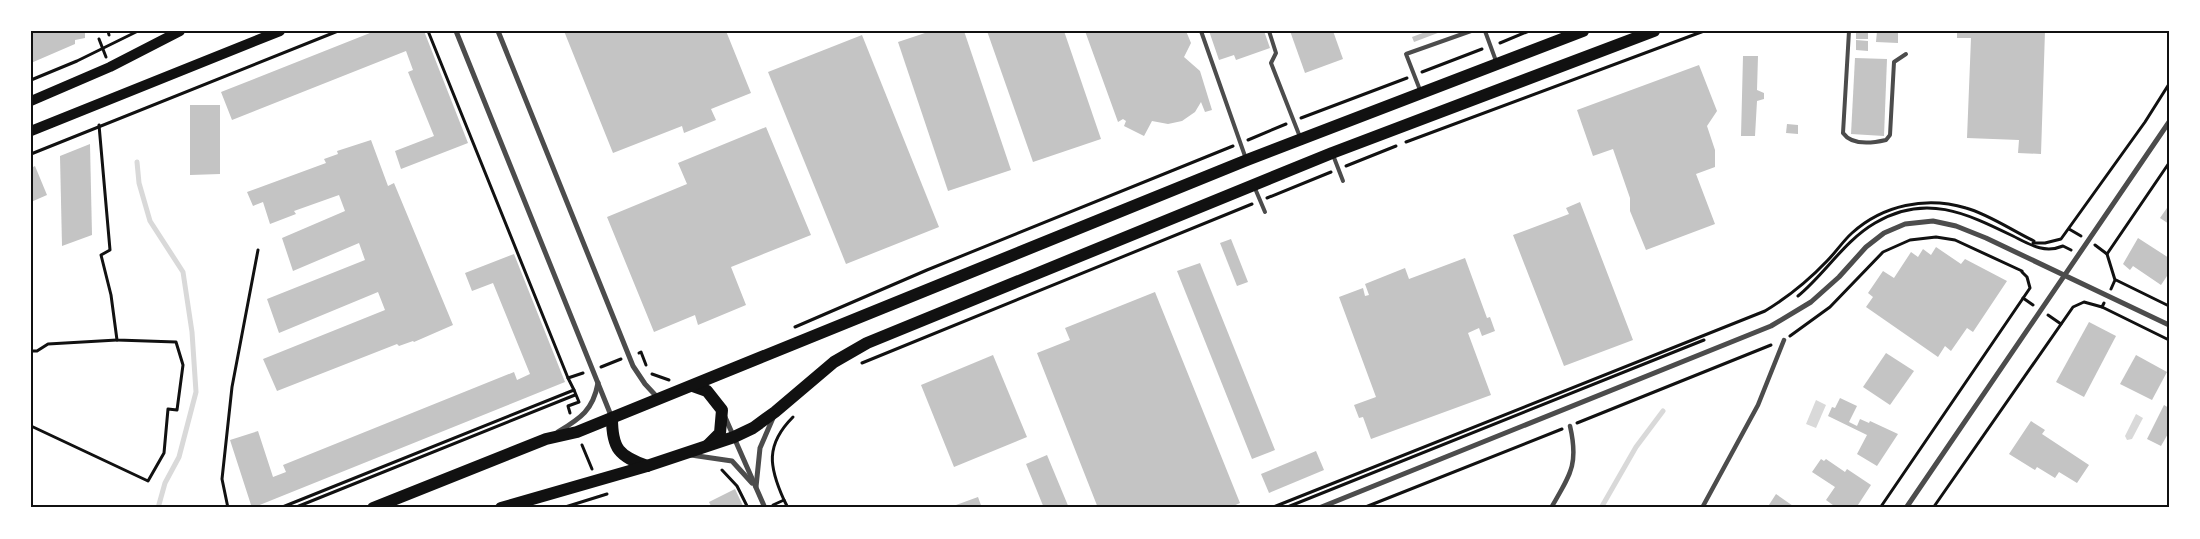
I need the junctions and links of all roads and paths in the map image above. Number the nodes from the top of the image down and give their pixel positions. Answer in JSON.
{"nodes":[{"id":1,"x":138,"y":31,"type":"edge"},
{"id":2,"x":180,"y":31,"type":"edge"},
{"id":3,"x":280,"y":31,"type":"edge"},
{"id":4,"x":338,"y":31,"type":"edge"},
{"id":5,"x":428,"y":31,"type":"edge"},
{"id":6,"x":456,"y":31,"type":"edge"},
{"id":7,"x":498,"y":31,"type":"edge"},
{"id":8,"x":1202,"y":31,"type":"edge"},
{"id":9,"x":1269,"y":31,"type":"edge"},
{"id":10,"x":1471,"y":31,"type":"edge"},
{"id":11,"x":1486,"y":31,"type":"edge"},
{"id":12,"x":1529,"y":31,"type":"edge"},
{"id":13,"x":1654,"y":31,"type":"edge"},
{"id":14,"x":1704,"y":31,"type":"edge"},
{"id":15,"x":1849,"y":31,"type":"edge"},
{"id":16,"x":1575,"y":32,"type":"edge"},
{"id":17,"x":1490,"y":46,"type":"junction"},
{"id":18,"x":1906,"y":54,"type":"dead end"},
{"id":19,"x":1497,"y":63,"type":"junction"},
{"id":20,"x":1414,"y":75,"type":"junction"},
{"id":21,"x":31,"y":80,"type":"edge"},
{"id":22,"x":2169,"y":84,"type":"edge"},
{"id":23,"x":1420,"y":92,"type":"junction"},
{"id":24,"x":31,"y":101,"type":"edge"},
{"id":25,"x":1293,"y":121,"type":"junction"},
{"id":26,"x":2169,"y":122,"type":"edge"},
{"id":27,"x":99,"y":125,"type":"junction"},
{"id":28,"x":31,"y":131,"type":"edge"},
{"id":29,"x":1301,"y":139,"type":"junction"},
{"id":30,"x":1240,"y":142,"type":"junction"},
{"id":31,"x":1332,"y":153,"type":"junction"},
{"id":32,"x":31,"y":154,"type":"edge"},
{"id":33,"x":1247,"y":160,"type":"junction"},
{"id":34,"x":2169,"y":163,"type":"edge"},
{"id":35,"x":1338,"y":169,"type":"junction"},
{"id":36,"x":1343,"y":181,"type":"dead end"},
{"id":37,"x":1254,"y":184,"type":"junction"},
{"id":38,"x":1260,"y":201,"type":"junction"},
{"id":39,"x":1265,"y":212,"type":"dead end"},
{"id":40,"x":2033,"y":243,"type":"junction"},
{"id":41,"x":258,"y":250,"type":"dead end"},
{"id":42,"x":2078,"y":253,"type":"junction"},
{"id":43,"x":2028,"y":257,"type":"junction"},
{"id":44,"x":2022,"y":271,"type":"junction"},
{"id":45,"x":2065,"y":275,"type":"junction"},
{"id":46,"x":2115,"y":280,"type":"junction"},
{"id":47,"x":2108,"y":296,"type":"junction"},
{"id":48,"x":1796,"y":298,"type":"dead end"},
{"id":49,"x":1788,"y":302,"type":"dead end"},
{"id":50,"x":2169,"y":306,"type":"edge"},
{"id":51,"x":2102,"y":307,"type":"junction"},
{"id":52,"x":2169,"y":326,"type":"edge"},
{"id":53,"x":788,"y":330,"type":"dead end"},
{"id":54,"x":117,"y":340,"type":"junction"},
{"id":55,"x":1784,"y":340,"type":"junction"},
{"id":56,"x":2169,"y":340,"type":"edge"},
{"id":57,"x":31,"y":351,"type":"edge"},
{"id":58,"x":630,"y":356,"type":"junction"},
{"id":59,"x":859,"y":365,"type":"dead end"},
{"id":60,"x":592,"y":370,"type":"junction"},
{"id":61,"x":568,"y":378,"type":"junction"},
{"id":62,"x":670,"y":380,"type":"dead end"},
{"id":63,"x":598,"y":382,"type":"junction"},
{"id":64,"x":693,"y":386,"type":"junction"},
{"id":65,"x":576,"y":395,"type":"dead end"},
{"id":66,"x":658,"y":398,"type":"junction"},
{"id":67,"x":722,"y":410,"type":"junction"},
{"id":68,"x":775,"y":412,"type":"junction"},
{"id":69,"x":796,"y":415,"type":"dead end"},
{"id":70,"x":612,"y":418,"type":"junction"},
{"id":71,"x":31,"y":426,"type":"edge"},
{"id":72,"x":1570,"y":426,"type":"junction"},
{"id":73,"x":734,"y":437,"type":"junction"},
{"id":74,"x":546,"y":438,"type":"junction"},
{"id":75,"x":705,"y":448,"type":"junction"},
{"id":76,"x":683,"y":454,"type":"junction"},
{"id":77,"x":647,"y":466,"type":"junction"},
{"id":78,"x":721,"y":470,"type":"dead end"},
{"id":79,"x":756,"y":487,"type":"junction"},
{"id":80,"x":611,"y":493,"type":"dead end"},
{"id":81,"x":784,"y":500,"type":"junction"},
{"id":82,"x":228,"y":508,"type":"edge"},
{"id":83,"x":280,"y":508,"type":"edge"},
{"id":84,"x":294,"y":508,"type":"edge"},
{"id":85,"x":374,"y":508,"type":"edge"},
{"id":86,"x":501,"y":508,"type":"edge"},
{"id":87,"x":562,"y":508,"type":"edge"},
{"id":88,"x":748,"y":508,"type":"edge"},
{"id":89,"x":765,"y":508,"type":"edge"},
{"id":90,"x":788,"y":508,"type":"edge"},
{"id":91,"x":1271,"y":508,"type":"edge"},
{"id":92,"x":1284,"y":508,"type":"edge"},
{"id":93,"x":1319,"y":508,"type":"edge"},
{"id":94,"x":1363,"y":508,"type":"edge"},
{"id":95,"x":1551,"y":508,"type":"edge"},
{"id":96,"x":1702,"y":508,"type":"edge"},
{"id":97,"x":1880,"y":508,"type":"edge"},
{"id":98,"x":1906,"y":508,"type":"edge"},
{"id":99,"x":1933,"y":508,"type":"edge"}],
"edges":[{"from":1,"to":21,"type":"path"},
{"from":2,"to":24,"type":"main road"},
{"from":3,"to":28,"type":"main road"},
{"from":4,"to":27,"type":"path"},
{"from":5,"to":61,"type":"path"},
{"from":6,"to":60,"type":"street"},
{"from":7,"to":58,"type":"street"},
{"from":8,"to":30,"type":"lane"},
{"from":9,"to":25,"type":"lane"},
{"from":10,"to":20,"type":"lane"},
{"from":11,"to":17,"type":"lane"},
{"from":12,"to":17,"type":"path"},
{"from":13,"to":31,"type":"main road"},
{"from":14,"to":35,"type":"path"},
{"from":15,"to":18,"type":"lane"},
{"from":16,"to":19,"type":"main road"},
{"from":17,"to":19,"type":"lane"},
{"from":17,"to":20,"type":"path"},
{"from":19,"to":23,"type":"main road"},
{"from":20,"to":23,"type":"lane"},
{"from":20,"to":25,"type":"path"},
{"from":22,"to":40,"type":"path"},
{"from":23,"to":29,"type":"main road"},
{"from":25,"to":29,"type":"lane"},
{"from":25,"to":30,"type":"path"},
{"from":26,"to":42,"type":"street"},
{"from":27,"to":32,"type":"path"},
{"from":27,"to":54,"type":"path"},
{"from":29,"to":33,"type":"main road"},
{"from":30,"to":33,"type":"lane"},
{"from":30,"to":53,"type":"path"},
{"from":31,"to":35,"type":"lane"},
{"from":31,"to":37,"type":"main road"},
{"from":33,"to":64,"type":"main road"},
{"from":34,"to":46,"type":"path"},
{"from":35,"to":36,"type":"lane"},
{"from":35,"to":38,"type":"path"},
{"from":37,"to":38,"type":"lane"},
{"from":37,"to":68,"type":"main road"},
{"from":38,"to":39,"type":"lane"},
{"from":38,"to":59,"type":"path"},
{"from":40,"to":42,"type":"path"},
{"from":40,"to":43,"type":"path"},
{"from":40,"to":48,"type":"path"},
{"from":40,"to":91,"type":"path"},
{"from":41,"to":82,"type":"path"},
{"from":42,"to":45,"type":"street"},
{"from":43,"to":44,"type":"path"},
{"from":43,"to":45,"type":"street"},
{"from":43,"to":93,"type":"street"},
{"from":44,"to":55,"type":"path"},
{"from":44,"to":97,"type":"path"},
{"from":45,"to":47,"type":"street"},
{"from":45,"to":98,"type":"street"},
{"from":46,"to":47,"type":"path"},
{"from":46,"to":50,"type":"path"},
{"from":47,"to":51,"type":"path"},
{"from":47,"to":52,"type":"street"},
{"from":49,"to":92,"type":"path"},
{"from":51,"to":56,"type":"path"},
{"from":51,"to":99,"type":"path"},
{"from":54,"to":57,"type":"path"},
{"from":54,"to":71,"type":"path"},
{"from":55,"to":72,"type":"path"},
{"from":55,"to":96,"type":"street"},
{"from":58,"to":60,"type":"path"},
{"from":58,"to":62,"type":"path"},
{"from":58,"to":66,"type":"street"},
{"from":60,"to":61,"type":"path"},
{"from":60,"to":63,"type":"street"},
{"from":61,"to":83,"type":"path"},
{"from":63,"to":70,"type":"street"},
{"from":63,"to":74,"type":"street"},
{"from":64,"to":66,"type":"main road"},
{"from":64,"to":67,"type":"main road"},
{"from":65,"to":84,"type":"path"},
{"from":66,"to":70,"type":"main road"},
{"from":67,"to":73,"type":"street"},
{"from":67,"to":75,"type":"main road"},
{"from":68,"to":73,"type":"main road"},
{"from":68,"to":79,"type":"street"},
{"from":69,"to":81,"type":"path"},
{"from":70,"to":74,"type":"main road"},
{"from":70,"to":77,"type":"main road"},
{"from":72,"to":94,"type":"path"},
{"from":72,"to":95,"type":"street"},
{"from":73,"to":75,"type":"main road"},
{"from":73,"to":79,"type":"street"},
{"from":74,"to":85,"type":"main road"},
{"from":75,"to":76,"type":"main road"},
{"from":76,"to":77,"type":"main road"},
{"from":76,"to":79,"type":"street"},
{"from":77,"to":86,"type":"main road"},
{"from":78,"to":88,"type":"path"},
{"from":79,"to":89,"type":"street"},
{"from":80,"to":87,"type":"path"},
{"from":81,"to":89,"type":"path"},
{"from":81,"to":90,"type":"path"}]}
